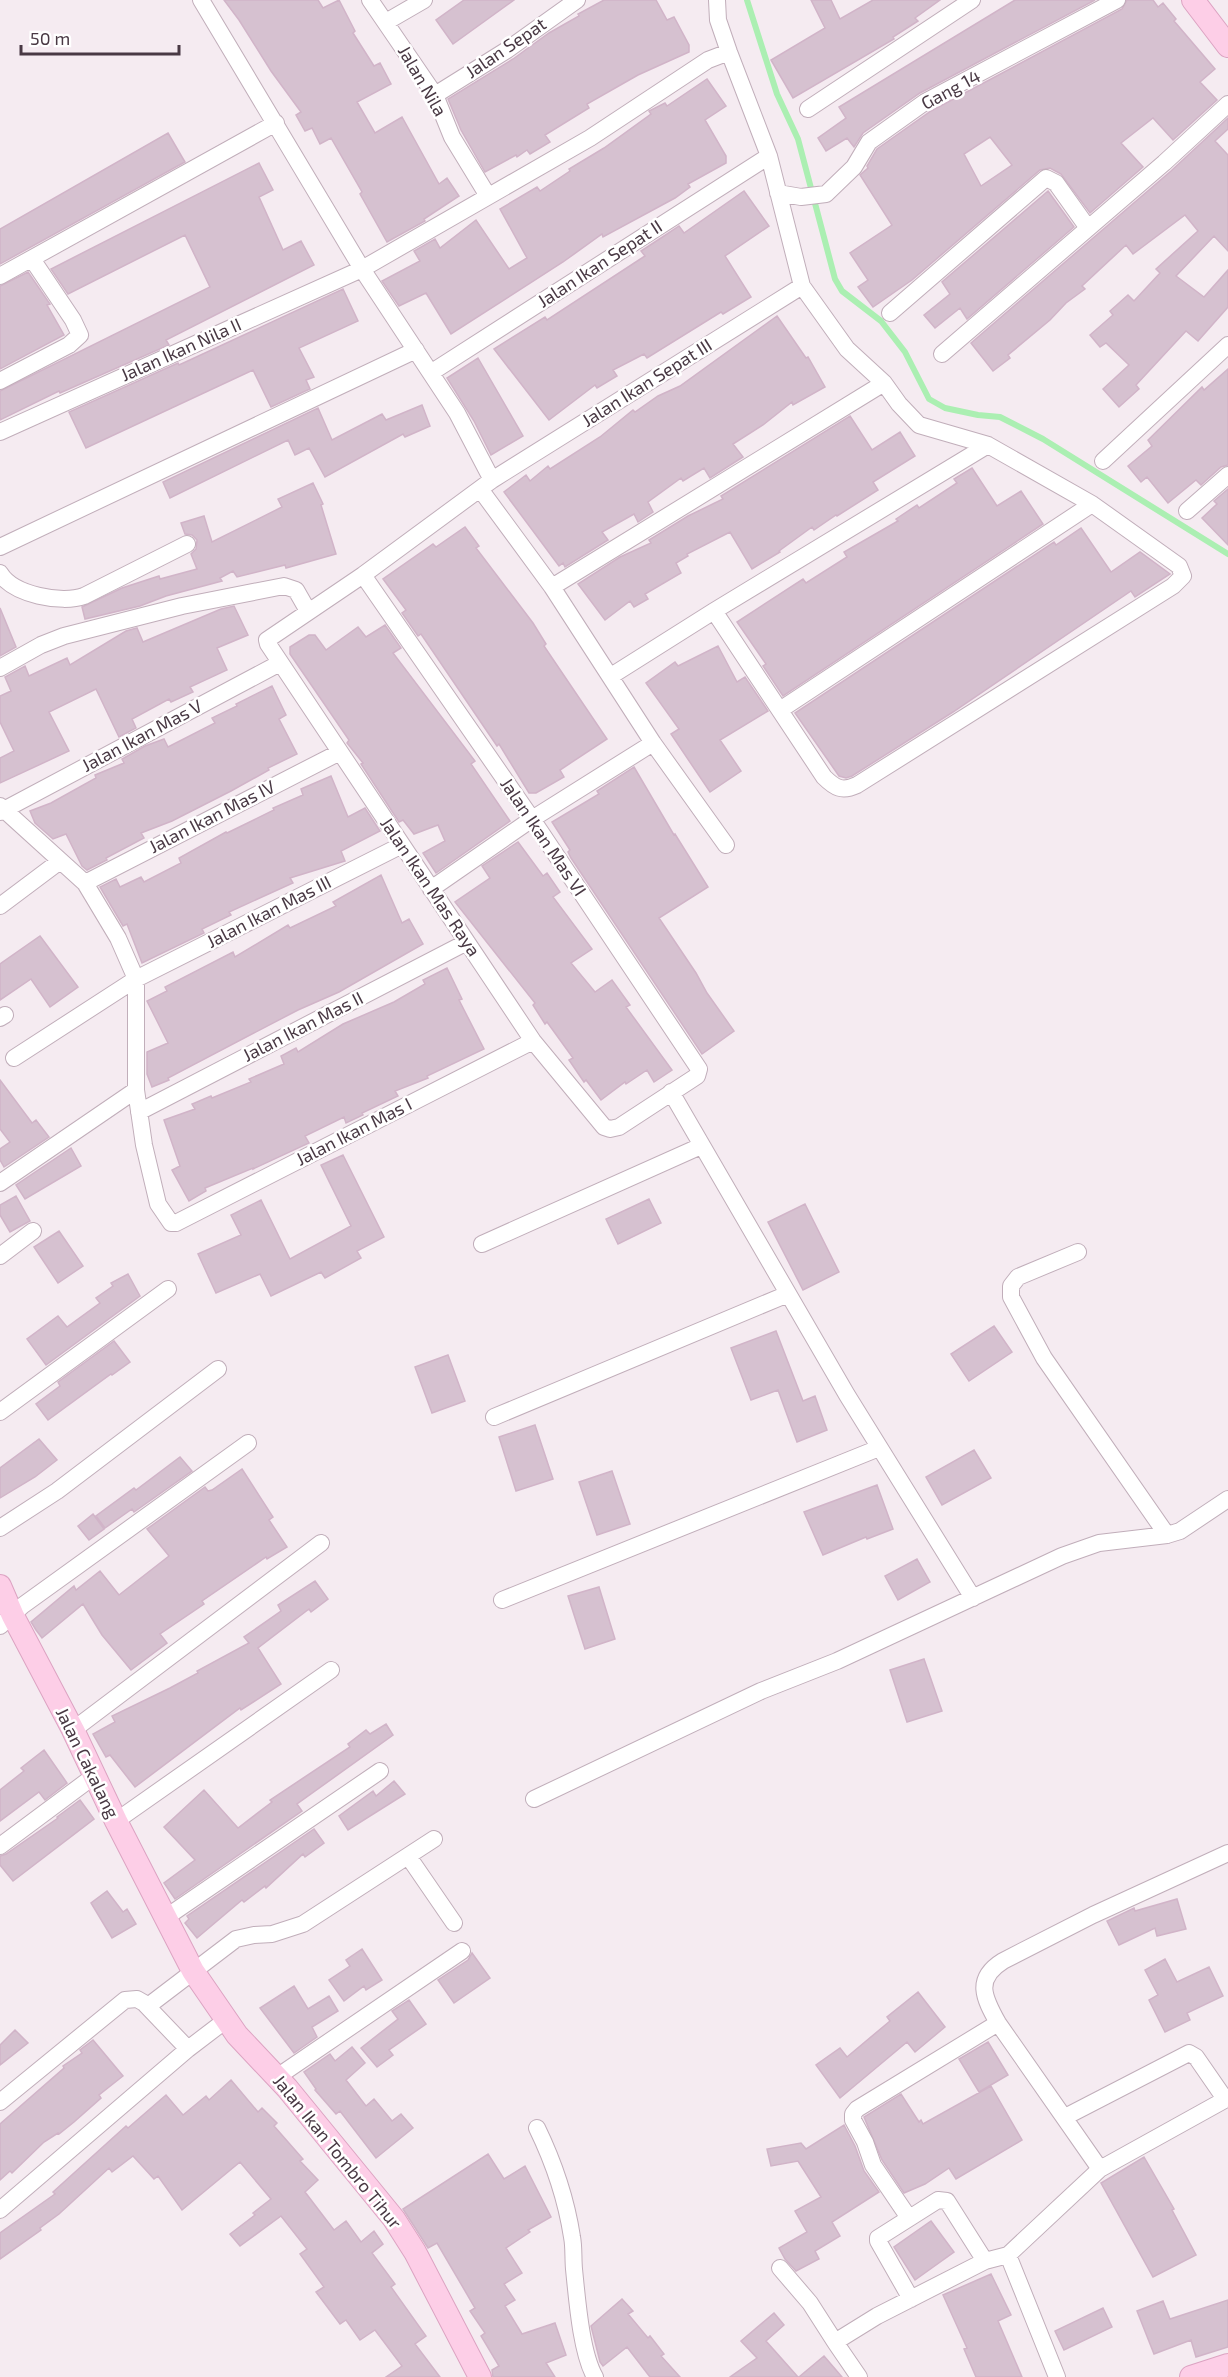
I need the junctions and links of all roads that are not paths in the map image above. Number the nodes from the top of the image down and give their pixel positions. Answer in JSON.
{"nodes":[{"id":1,"x":201,"y":0,"type":"edge"},
{"id":2,"x":370,"y":0,"type":"edge"},
{"id":3,"x":424,"y":0,"type":"edge"},
{"id":4,"x":577,"y":0,"type":"edge"},
{"id":5,"x":717,"y":0,"type":"edge"},
{"id":6,"x":972,"y":0,"type":"edge"},
{"id":7,"x":1117,"y":0,"type":"edge"},
{"id":8,"x":1193,"y":0,"type":"edge"},
{"id":9,"x":387,"y":22,"type":"junction"},
{"id":10,"x":1228,"y":46,"type":"edge"},
{"id":11,"x":729,"y":52,"type":"junction"},
{"id":12,"x":435,"y":95,"type":"junction"},
{"id":13,"x":1228,"y":104,"type":"edge"},
{"id":14,"x":808,"y":109,"type":"dead end"},
{"id":15,"x":276,"y":123,"type":"junction"},
{"id":16,"x":769,"y":156,"type":"junction"},
{"id":17,"x":778,"y":193,"type":"junction"},
{"id":18,"x":488,"y":196,"type":"junction"},
{"id":19,"x":1088,"y":228,"type":"junction"},
{"id":20,"x":32,"y":259,"type":"junction"},
{"id":21,"x":362,"y":269,"type":"junction"},
{"id":22,"x":0,"y":276,"type":"edge"},
{"id":23,"x":802,"y":286,"type":"junction"},
{"id":24,"x":890,"y":313,"type":"dead end"},
{"id":25,"x":1228,"y":345,"type":"edge"},
{"id":26,"x":416,"y":350,"type":"junction"},
{"id":27,"x":942,"y":354,"type":"dead end"},
{"id":28,"x":432,"y":372,"type":"junction"},
{"id":29,"x":0,"y":381,"type":"edge"},
{"id":30,"x":884,"y":383,"type":"junction"},
{"id":31,"x":0,"y":432,"type":"edge"},
{"id":32,"x":988,"y":446,"type":"junction"},
{"id":33,"x":1102,"y":461,"type":"dead end"},
{"id":34,"x":1228,"y":475,"type":"edge"},
{"id":35,"x":486,"y":485,"type":"junction"},
{"id":36,"x":1092,"y":504,"type":"junction"},
{"id":37,"x":1187,"y":511,"type":"dead end"},
{"id":38,"x":188,"y":544,"type":"dead end"},
{"id":39,"x":0,"y":547,"type":"edge"},
{"id":40,"x":0,"y":573,"type":"edge"},
{"id":41,"x":363,"y":574,"type":"junction"},
{"id":42,"x":552,"y":587,"type":"junction"},
{"id":43,"x":308,"y":610,"type":"junction"},
{"id":44,"x":714,"y":612,"type":"junction"},
{"id":45,"x":267,"y":640,"type":"joint"},
{"id":46,"x":280,"y":663,"type":"junction"},
{"id":47,"x":0,"y":668,"type":"edge"},
{"id":48,"x":612,"y":676,"type":"junction"},
{"id":49,"x":780,"y":710,"type":"junction"},
{"id":50,"x":653,"y":743,"type":"junction"},
{"id":51,"x":340,"y":752,"type":"junction"},
{"id":52,"x":1,"y":809,"type":"edge"},
{"id":53,"x":532,"y":819,"type":"junction"},
{"id":54,"x":402,"y":845,"type":"junction"},
{"id":55,"x":726,"y":845,"type":"dead end"},
{"id":56,"x":60,"y":861,"type":"junction"},
{"id":57,"x":85,"y":883,"type":"junction"},
{"id":58,"x":431,"y":889,"type":"junction"},
{"id":59,"x":0,"y":906,"type":"edge"},
{"id":60,"x":466,"y":942,"type":"junction"},
{"id":61,"x":136,"y":979,"type":"junction"},
{"id":62,"x":532,"y":1041,"type":"junction"},
{"id":63,"x":14,"y":1058,"type":"dead end"},
{"id":64,"x":136,"y":1090,"type":"junction"},
{"id":65,"x":671,"y":1092,"type":"junction"},
{"id":66,"x":139,"y":1112,"type":"junction"},
{"id":67,"x":701,"y":1146,"type":"junction"},
{"id":68,"x":0,"y":1183,"type":"edge"},
{"id":69,"x":33,"y":1232,"type":"dead end"},
{"id":70,"x":482,"y":1244,"type":"dead end"},
{"id":71,"x":1078,"y":1252,"type":"dead end"},
{"id":72,"x":0,"y":1256,"type":"edge"},
{"id":73,"x":168,"y":1289,"type":"dead end"},
{"id":74,"x":788,"y":1294,"type":"junction"},
{"id":75,"x":218,"y":1369,"type":"dead end"},
{"id":76,"x":0,"y":1412,"type":"edge"},
{"id":77,"x":494,"y":1417,"type":"dead end"},
{"id":78,"x":248,"y":1443,"type":"dead end"},
{"id":79,"x":879,"y":1448,"type":"junction"},
{"id":80,"x":1228,"y":1499,"type":"edge"},
{"id":81,"x":0,"y":1528,"type":"edge"},
{"id":82,"x":1167,"y":1535,"type":"junction"},
{"id":83,"x":321,"y":1543,"type":"dead end"},
{"id":84,"x":0,"y":1586,"type":"edge"},
{"id":85,"x":973,"y":1598,"type":"junction"},
{"id":86,"x":502,"y":1600,"type":"dead end"},
{"id":87,"x":6,"y":1621,"type":"edge"},
{"id":88,"x":331,"y":1670,"type":"dead end"},
{"id":89,"x":73,"y":1730,"type":"junction"},
{"id":90,"x":380,"y":1772,"type":"dead end"},
{"id":91,"x":94,"y":1776,"type":"junction"},
{"id":92,"x":534,"y":1799,"type":"dead end"},
{"id":93,"x":116,"y":1821,"type":"junction"},
{"id":94,"x":434,"y":1839,"type":"dead end"},
{"id":95,"x":0,"y":1846,"type":"edge"},
{"id":96,"x":1228,"y":1853,"type":"edge"},
{"id":97,"x":408,"y":1856,"type":"junction"},
{"id":98,"x":165,"y":1918,"type":"junction"},
{"id":99,"x":454,"y":1923,"type":"dead end"},
{"id":100,"x":176,"y":1939,"type":"joint"},
{"id":101,"x":462,"y":1951,"type":"dead end"},
{"id":102,"x":193,"y":1971,"type":"junction"},
{"id":103,"x":148,"y":2006,"type":"junction"},
{"id":104,"x":226,"y":2020,"type":"junction"},
{"id":105,"x":998,"y":2023,"type":"junction"},
{"id":106,"x":188,"y":2049,"type":"junction"},
{"id":107,"x":277,"y":2077,"type":"junction"},
{"id":108,"x":1226,"y":2099,"type":"edge"},
{"id":109,"x":0,"y":2102,"type":"edge"},
{"id":110,"x":1065,"y":2117,"type":"junction"},
{"id":111,"x":537,"y":2128,"type":"dead end"},
{"id":112,"x":1100,"y":2169,"type":"junction"},
{"id":113,"x":0,"y":2210,"type":"edge"},
{"id":114,"x":909,"y":2218,"type":"junction"},
{"id":115,"x":1008,"y":2255,"type":"junction"},
{"id":116,"x":985,"y":2261,"type":"junction"},
{"id":117,"x":780,"y":2268,"type":"dead end"},
{"id":118,"x":911,"y":2299,"type":"junction"},
{"id":119,"x":835,"y":2342,"type":"junction"},
{"id":120,"x":1228,"y":2365,"type":"edge"},
{"id":121,"x":480,"y":2377,"type":"edge"},
{"id":122,"x":595,"y":2377,"type":"edge"},
{"id":123,"x":859,"y":2377,"type":"edge"},
{"id":124,"x":1058,"y":2377,"type":"edge"},
{"id":125,"x":1191,"y":2377,"type":"edge"}],
"edges":[{"from":1,"to":15,"type":"street"},
{"from":2,"to":9,"type":"street","name":"Jalan Nila"},
{"from":3,"to":9,"type":"street"},
{"from":4,"to":12,"type":"street","name":"Jalan Sepat"},
{"from":5,"to":11,"type":"street"},
{"from":6,"to":14,"type":"street"},
{"from":7,"to":17,"type":"street","name":"Gang 14"},
{"from":8,"to":10,"type":"street"},
{"from":9,"to":12,"type":"street","name":"Jalan Nila"},
{"from":11,"to":16,"type":"street"},
{"from":11,"to":18,"type":"street","name":"Jalan Ikan Nila II"},
{"from":12,"to":18,"type":"street","name":"Jalan Nila"},
{"from":13,"to":19,"type":"street"},
{"from":15,"to":20,"type":"street"},
{"from":15,"to":21,"type":"street"},
{"from":16,"to":17,"type":"street"},
{"from":16,"to":28,"type":"street","name":"Jalan Ikan Sepat II"},
{"from":17,"to":23,"type":"street"},
{"from":18,"to":21,"type":"street","name":"Jalan Ikan Nila II"},
{"from":19,"to":24,"type":"street"},
{"from":19,"to":27,"type":"street"},
{"from":20,"to":22,"type":"street"},
{"from":20,"to":29,"type":"street"},
{"from":21,"to":26,"type":"street"},
{"from":21,"to":31,"type":"street","name":"Jalan Ikan Nila II"},
{"from":23,"to":30,"type":"street"},
{"from":23,"to":35,"type":"street","name":"Jalan Ikan Sepat III"},
{"from":25,"to":33,"type":"street"},
{"from":26,"to":28,"type":"street"},
{"from":26,"to":39,"type":"street"},
{"from":28,"to":35,"type":"street"},
{"from":30,"to":32,"type":"street"},
{"from":30,"to":42,"type":"street"},
{"from":32,"to":36,"type":"street"},
{"from":32,"to":44,"type":"street"},
{"from":34,"to":37,"type":"street"},
{"from":35,"to":41,"type":"street","name":"Jalan Ikan Sepat III"},
{"from":35,"to":42,"type":"street"},
{"from":36,"to":49,"type":"street"},
{"from":36,"to":49,"type":"street"},
{"from":38,"to":40,"type":"street"},
{"from":41,"to":43,"type":"street","name":"Jalan Ikan Sepat III"},
{"from":41,"to":53,"type":"street","name":"Jalan Ikan Mas VI"},
{"from":42,"to":48,"type":"street"},
{"from":43,"to":45,"type":"street","name":"Jalan Ikan Sepat III"},
{"from":43,"to":47,"type":"street"},
{"from":44,"to":48,"type":"street"},
{"from":44,"to":49,"type":"street"},
{"from":45,"to":46,"type":"street","name":"Jalan Ikan Mas Raya"},
{"from":46,"to":51,"type":"street","name":"Jalan Ikan Mas Raya"},
{"from":46,"to":52,"type":"street","name":"Jalan Ikan Mas V"},
{"from":48,"to":50,"type":"street"},
{"from":50,"to":53,"type":"street"},
{"from":50,"to":55,"type":"street"},
{"from":51,"to":54,"type":"street","name":"Jalan Ikan Mas Raya"},
{"from":51,"to":57,"type":"street","name":"Jalan Ikan Mas IV"},
{"from":52,"to":56,"type":"street"},
{"from":53,"to":58,"type":"street"},
{"from":53,"to":65,"type":"street","name":"Jalan Ikan Mas VI"},
{"from":54,"to":58,"type":"street","name":"Jalan Ikan Mas Raya"},
{"from":54,"to":61,"type":"street","name":"Jalan Ikan Mas III"},
{"from":56,"to":57,"type":"street"},
{"from":56,"to":59,"type":"street"},
{"from":57,"to":61,"type":"street"},
{"from":58,"to":60,"type":"street","name":"Jalan Ikan Mas Raya"},
{"from":60,"to":62,"type":"street","name":"Jalan Ikan Mas Raya"},
{"from":60,"to":66,"type":"street","name":"Jalan Ikan Mas II"},
{"from":61,"to":63,"type":"street","name":"Jalan Ikan Mas III"},
{"from":61,"to":64,"type":"street"},
{"from":62,"to":65,"type":"street","name":"Jalan Ikan Mas Raya"},
{"from":62,"to":66,"type":"street","name":"Jalan Ikan Mas I"},
{"from":64,"to":66,"type":"street"},
{"from":64,"to":68,"type":"street"},
{"from":65,"to":67,"type":"street"},
{"from":67,"to":70,"type":"street"},
{"from":67,"to":74,"type":"street"},
{"from":69,"to":72,"type":"street"},
{"from":71,"to":82,"type":"street"},
{"from":73,"to":76,"type":"street"},
{"from":74,"to":77,"type":"street"},
{"from":74,"to":79,"type":"street"},
{"from":75,"to":81,"type":"street"},
{"from":78,"to":87,"type":"street"},
{"from":79,"to":85,"type":"street"},
{"from":79,"to":86,"type":"street"},
{"from":80,"to":82,"type":"street"},
{"from":82,"to":85,"type":"street"},
{"from":83,"to":89,"type":"street"},
{"from":84,"to":87,"type":"street","name":"Jalan Cakalang"},
{"from":85,"to":92,"type":"street"},
{"from":87,"to":89,"type":"street","name":"Jalan Cakalang"},
{"from":88,"to":93,"type":"street"},
{"from":89,"to":91,"type":"street","name":"Jalan Cakalang"},
{"from":90,"to":98,"type":"street"},
{"from":91,"to":93,"type":"street","name":"Jalan Cakalang"},
{"from":91,"to":95,"type":"street"},
{"from":93,"to":98,"type":"street","name":"Jalan Cakalang"},
{"from":94,"to":97,"type":"street"},
{"from":96,"to":105,"type":"street"},
{"from":97,"to":99,"type":"street"},
{"from":97,"to":102,"type":"street"},
{"from":98,"to":100,"type":"street","name":"Jalan Cakalang"},
{"from":100,"to":102,"type":"street","name":"Jalan Ikan Tombro Tihur"},
{"from":101,"to":107,"type":"street"},
{"from":102,"to":103,"type":"street"},
{"from":102,"to":104,"type":"street","name":"Jalan Ikan Tombro Tihur"},
{"from":103,"to":106,"type":"street"},
{"from":103,"to":109,"type":"street"},
{"from":104,"to":106,"type":"street"},
{"from":104,"to":107,"type":"street","name":"Jalan Ikan Tombro Tihur"},
{"from":105,"to":110,"type":"street"},
{"from":105,"to":114,"type":"street"},
{"from":106,"to":113,"type":"street"},
{"from":107,"to":121,"type":"street","name":"Jalan Ikan Tombro Tihur"},
{"from":108,"to":110,"type":"street"},
{"from":108,"to":112,"type":"street"},
{"from":110,"to":112,"type":"street"},
{"from":111,"to":122,"type":"street"},
{"from":112,"to":115,"type":"street"},
{"from":114,"to":116,"type":"street"},
{"from":114,"to":118,"type":"street"},
{"from":115,"to":116,"type":"street"},
{"from":115,"to":124,"type":"street"},
{"from":116,"to":118,"type":"street"},
{"from":117,"to":119,"type":"street"},
{"from":118,"to":119,"type":"street"},
{"from":119,"to":123,"type":"street"},
{"from":120,"to":125,"type":"street"}]}
